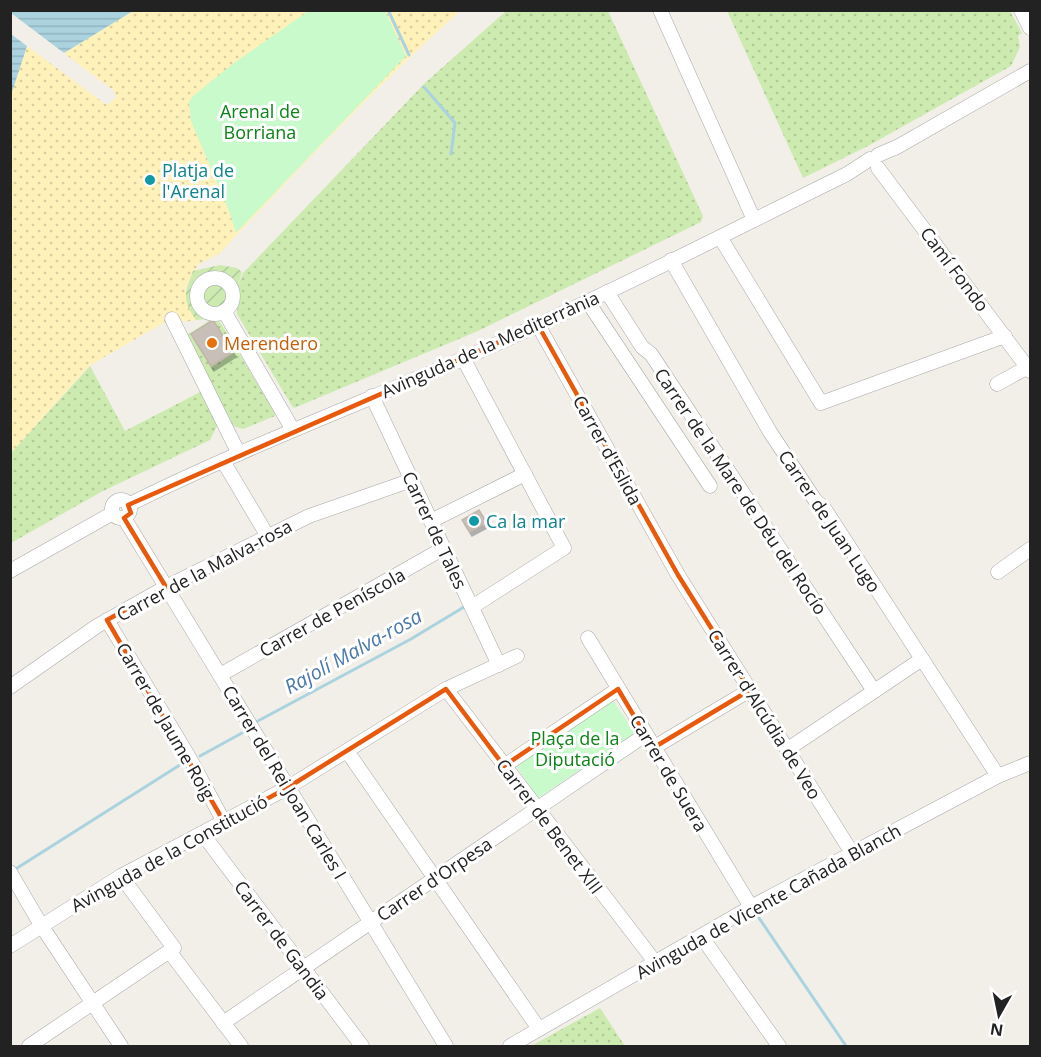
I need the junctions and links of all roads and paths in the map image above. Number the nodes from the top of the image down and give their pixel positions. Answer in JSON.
{"nodes":[{"id":1,"x":660,"y":10,"type":"edge"},
{"id":2,"x":1021,"y":10,"type":"edge"},
{"id":3,"x":1030,"y":28,"type":"edge"},
{"id":4,"x":1030,"y":71,"type":"edge"},
{"id":5,"x":876,"y":162,"type":"junction"},
{"id":6,"x":754,"y":220,"type":"junction"},
{"id":7,"x":720,"y":237,"type":"junction"},
{"id":8,"x":671,"y":260,"type":"junction"},
{"id":9,"x":606,"y":292,"type":"junction"},
{"id":10,"x":588,"y":302,"type":"junction"},
{"id":11,"x":224,"y":311,"type":"dead end"},
{"id":12,"x":172,"y":319,"type":"dead end"},
{"id":13,"x":538,"y":325,"type":"junction"},
{"id":14,"x":1005,"y":336,"type":"junction"},
{"id":15,"x":464,"y":358,"type":"junction"},
{"id":16,"x":1027,"y":361,"type":"edge"},
{"id":17,"x":997,"y":384,"type":"dead end"},
{"id":18,"x":372,"y":396,"type":"junction"},
{"id":19,"x":293,"y":430,"type":"junction"},
{"id":20,"x":239,"y":454,"type":"junction"},
{"id":21,"x":223,"y":461,"type":"junction"},
{"id":22,"x":525,"y":474,"type":"junction"},
{"id":23,"x":412,"y":480,"type":"junction"},
{"id":24,"x":710,"y":486,"type":"dead end"},
{"id":25,"x":122,"y":512,"type":"junction"},
{"id":26,"x":431,"y":521,"type":"junction"},
{"id":27,"x":267,"y":536,"type":"junction"},
{"id":28,"x":444,"y":548,"type":"junction"},
{"id":29,"x":1030,"y":549,"type":"edge"},
{"id":30,"x":10,"y":572,"type":"edge"},
{"id":31,"x":998,"y":572,"type":"dead end"},
{"id":32,"x":678,"y":575,"type":"joint"},
{"id":33,"x":166,"y":587,"type":"junction"},
{"id":34,"x":472,"y":607,"type":"junction"},
{"id":35,"x":107,"y":620,"type":"junction"},
{"id":36,"x":588,"y":638,"type":"dead end"},
{"id":37,"x":517,"y":656,"type":"dead end"},
{"id":38,"x":922,"y":659,"type":"junction"},
{"id":39,"x":499,"y":665,"type":"junction"},
{"id":40,"x":220,"y":675,"type":"junction"},
{"id":41,"x":10,"y":687,"type":"edge"},
{"id":42,"x":446,"y":689,"type":"junction"},
{"id":43,"x":618,"y":689,"type":"junction"},
{"id":44,"x":750,"y":690,"type":"junction"},
{"id":45,"x":874,"y":691,"type":"junction"},
{"id":46,"x":645,"y":735,"type":"junction"},
{"id":47,"x":653,"y":748,"type":"junction"},
{"id":48,"x":788,"y":749,"type":"junction"},
{"id":49,"x":347,"y":751,"type":"junction"},
{"id":50,"x":1030,"y":763,"type":"edge"},
{"id":51,"x":504,"y":766,"type":"junction"},
{"id":52,"x":998,"y":776,"type":"junction"},
{"id":53,"x":287,"y":788,"type":"junction"},
{"id":54,"x":537,"y":809,"type":"junction"},
{"id":55,"x":224,"y":822,"type":"junction"},
{"id":56,"x":202,"y":833,"type":"junction"},
{"id":57,"x":852,"y":853,"type":"junction"},
{"id":58,"x":10,"y":872,"type":"edge"},
{"id":59,"x":121,"y":876,"type":"junction"},
{"id":60,"x":435,"y":879,"type":"junction"},
{"id":61,"x":751,"y":907,"type":"junction"},
{"id":62,"x":370,"y":923,"type":"junction"},
{"id":63,"x":41,"y":925,"type":"junction"},
{"id":64,"x":704,"y":939,"type":"junction"},
{"id":65,"x":10,"y":945,"type":"edge"},
{"id":66,"x":171,"y":949,"type":"junction"},
{"id":67,"x":655,"y":962,"type":"junction"},
{"id":68,"x":304,"y":969,"type":"junction"},
{"id":69,"x":92,"y":1003,"type":"junction"},
{"id":70,"x":223,"y":1023,"type":"junction"},
{"id":71,"x":539,"y":1029,"type":"junction"},
{"id":72,"x":29,"y":1047,"type":"edge"},
{"id":73,"x":121,"y":1047,"type":"edge"},
{"id":74,"x":241,"y":1047,"type":"edge"},
{"id":75,"x":362,"y":1047,"type":"edge"},
{"id":76,"x":446,"y":1047,"type":"edge"},
{"id":77,"x":510,"y":1047,"type":"edge"},
{"id":78,"x":779,"y":1047,"type":"edge"}],
"edges":[{"from":1,"to":6,"type":"street"},
{"from":2,"to":3,"type":"street"},
{"from":4,"to":5,"type":"street","name":"Avinguda de la Mediterrània"},
{"from":5,"to":6,"type":"street","name":"Avinguda de la Mediterrània"},
{"from":5,"to":14,"type":"street","name":"Camí Fondo"},
{"from":6,"to":7,"type":"street","name":"Avinguda de la Mediterrània"},
{"from":7,"to":8,"type":"street","name":"Avinguda de la Mediterrània"},
{"from":7,"to":14,"type":"street"},
{"from":8,"to":9,"type":"street","name":"Avinguda de la Mediterrània"},
{"from":8,"to":38,"type":"street","name":"Carrer de Juan Lugo"},
{"from":9,"to":10,"type":"street","name":"Avinguda de la Mediterrània"},
{"from":9,"to":45,"type":"street","name":"Carrer de la Mare de Déu del Rocío"},
{"from":10,"to":13,"type":"street","name":"Avinguda de la Mediterrània"},
{"from":10,"to":24,"type":"street"},
{"from":11,"to":19,"type":"street"},
{"from":12,"to":20,"type":"street"},
{"from":13,"to":15,"type":"street","name":"Avinguda de la Mediterrània"},
{"from":13,"to":32,"type":"street","name":"Carrer d'Eslida"},
{"from":14,"to":16,"type":"street","name":"Camí Fondo"},
{"from":15,"to":18,"type":"street","name":"Avinguda de la Mediterrània"},
{"from":15,"to":22,"type":"street"},
{"from":16,"to":17,"type":"street"},
{"from":18,"to":19,"type":"street","name":"Avinguda de la Mediterrània"},
{"from":18,"to":23,"type":"street","name":"Carrer de Tales"},
{"from":19,"to":20,"type":"street","name":"Avinguda de la Mediterrània"},
{"from":20,"to":21,"type":"street","name":"Avinguda de la Mediterrània"},
{"from":21,"to":25,"type":"street","name":"Avinguda de la Mediterrània"},
{"from":21,"to":27,"type":"street"},
{"from":22,"to":26,"type":"street"},
{"from":22,"to":34,"type":"street"},
{"from":23,"to":26,"type":"street","name":"Carrer de Tales"},
{"from":23,"to":27,"type":"street","name":"Carrer de la Malva-rosa"},
{"from":25,"to":30,"type":"street","name":"Avinguda de la Mediterrània"},
{"from":25,"to":33,"type":"street","name":"Carrer del Rei Joan Carles I"},
{"from":26,"to":28,"type":"street","name":"Carrer de Tales"},
{"from":27,"to":33,"type":"street","name":"Carrer de la Malva-rosa"},
{"from":28,"to":34,"type":"street","name":"Carrer de Tales"},
{"from":28,"to":40,"type":"street","name":"Carrer de Peníscola"},
{"from":29,"to":31,"type":"street"},
{"from":32,"to":44,"type":"street","name":"Carrer d'Alcúdia de Veo"},
{"from":33,"to":35,"type":"street","name":"Carrer de la Malva-rosa"},
{"from":33,"to":40,"type":"street","name":"Carrer del Rei Joan Carles I"},
{"from":34,"to":39,"type":"street","name":"Carrer de Tales"},
{"from":35,"to":41,"type":"street","name":"Carrer de la Malva-rosa"},
{"from":35,"to":55,"type":"street","name":"Carrer de Jaume Roig"},
{"from":36,"to":43,"type":"street","name":"Carrer de Suera"},
{"from":37,"to":39,"type":"street","name":"Avinguda de la Constitució"},
{"from":38,"to":45,"type":"street"},
{"from":38,"to":52,"type":"street","name":"Carrer de Juan Lugo"},
{"from":39,"to":42,"type":"street","name":"Avinguda de la Constitució"},
{"from":40,"to":53,"type":"street","name":"Carrer del Rei Joan Carles I"},
{"from":42,"to":49,"type":"street","name":"Avinguda de la Constitució"},
{"from":42,"to":51,"type":"street","name":"Carrer de Benet XIII"},
{"from":43,"to":46,"type":"street","name":"Carrer de Suera"},
{"from":43,"to":51,"type":"street"},
{"from":44,"to":47,"type":"street"},
{"from":44,"to":48,"type":"street","name":"Carrer d'Alcúdia de Veo"},
{"from":45,"to":48,"type":"street"},
{"from":46,"to":47,"type":"street","name":"Carrer de Suera"},
{"from":46,"to":54,"type":"street","name":"Carrer d'Orpesa"},
{"from":47,"to":61,"type":"street","name":"Carrer de Suera"},
{"from":48,"to":57,"type":"street","name":"Carrer d'Alcúdia de Veo"},
{"from":49,"to":53,"type":"street","name":"Avinguda de la Constitució"},
{"from":49,"to":60,"type":"street"},
{"from":50,"to":52,"type":"street","name":"Avinguda de Vicente Cañada Blanch"},
{"from":51,"to":54,"type":"street","name":"Carrer de Benet XIII"},
{"from":52,"to":57,"type":"street","name":"Avinguda de Vicente Cañada Blanch"},
{"from":53,"to":55,"type":"street","name":"Avinguda de la Constitució"},
{"from":53,"to":62,"type":"street","name":"Carrer del Rei Joan Carles I"},
{"from":54,"to":60,"type":"street","name":"Carrer d'Orpesa"},
{"from":54,"to":67,"type":"street","name":"Carrer de Benet XIII"},
{"from":55,"to":56,"type":"street","name":"Avinguda de la Constitució"},
{"from":56,"to":59,"type":"street","name":"Avinguda de la Constitució"},
{"from":56,"to":68,"type":"street","name":"Carrer de Gandia"},
{"from":57,"to":61,"type":"street","name":"Avinguda de Vicente Cañada Blanch"},
{"from":58,"to":63,"type":"street"},
{"from":59,"to":63,"type":"street","name":"Avinguda de la Constitució"},
{"from":59,"to":66,"type":"street"},
{"from":60,"to":62,"type":"street","name":"Carrer d'Orpesa"},
{"from":60,"to":71,"type":"street"},
{"from":61,"to":64,"type":"street","name":"Avinguda de Vicente Cañada Blanch"},
{"from":62,"to":68,"type":"street","name":"Carrer d'Orpesa"},
{"from":62,"to":76,"type":"street","name":"Carrer del Rei Joan Carles I"},
{"from":63,"to":65,"type":"street","name":"Avinguda de la Constitució"},
{"from":63,"to":69,"type":"street"},
{"from":64,"to":67,"type":"street","name":"Avinguda de Vicente Cañada Blanch"},
{"from":64,"to":78,"type":"street"},
{"from":66,"to":69,"type":"street"},
{"from":66,"to":70,"type":"street"},
{"from":67,"to":71,"type":"street","name":"Avinguda de Vicente Cañada Blanch"},
{"from":68,"to":70,"type":"street","name":"Carrer d'Orpesa"},
{"from":68,"to":75,"type":"street","name":"Carrer de Gandia"},
{"from":69,"to":72,"type":"street"},
{"from":69,"to":73,"type":"street"},
{"from":70,"to":74,"type":"street"},
{"from":71,"to":77,"type":"street","name":"Avinguda de Vicente Cañada Blanch"}]}
